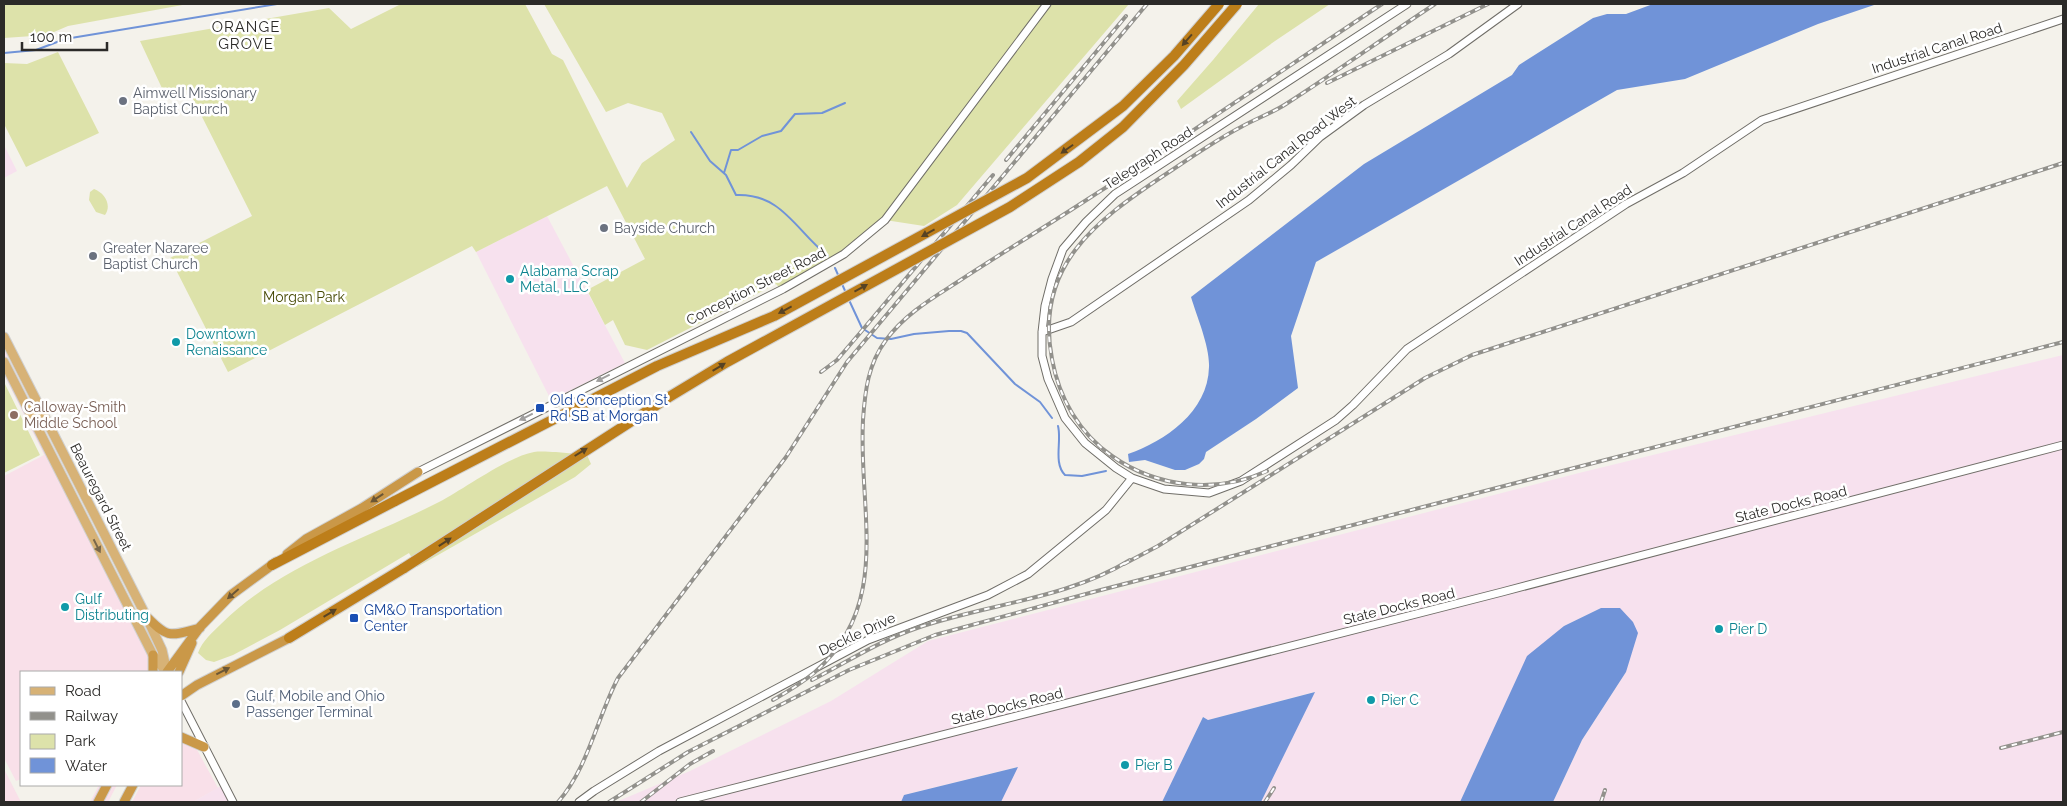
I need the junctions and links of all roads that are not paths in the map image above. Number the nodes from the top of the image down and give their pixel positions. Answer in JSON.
{"nodes":[{"id":1,"x":1047,"y":4,"type":"edge"},
{"id":2,"x":1220,"y":4,"type":"edge"},
{"id":3,"x":1237,"y":4,"type":"edge"},
{"id":4,"x":1407,"y":4,"type":"edge"},
{"id":5,"x":1518,"y":4,"type":"edge"},
{"id":6,"x":2063,"y":19,"type":"edge"},
{"id":7,"x":1042,"y":332,"type":"junction"},
{"id":8,"x":4,"y":337,"type":"edge"},
{"id":9,"x":4,"y":362,"type":"edge"},
{"id":10,"x":21,"y":370,"type":"junction"},
{"id":11,"x":2063,"y":445,"type":"edge"},
{"id":12,"x":55,"y":463,"type":"junction"},
{"id":13,"x":418,"y":472,"type":"joint"},
{"id":14,"x":1132,"y":478,"type":"junction"},
{"id":15,"x":105,"y":535,"type":"junction"},
{"id":16,"x":272,"y":565,"type":"junction"},
{"id":17,"x":146,"y":616,"type":"junction"},
{"id":18,"x":200,"y":628,"type":"junction"},
{"id":19,"x":288,"y":638,"type":"joint"},
{"id":20,"x":153,"y":656,"type":"junction"},
{"id":21,"x":154,"y":671,"type":"edge"},
{"id":22,"x":166,"y":671,"type":"edge"},
{"id":23,"x":167,"y":671,"type":"edge"},
{"id":24,"x":168,"y":671,"type":"edge"},
{"id":25,"x":179,"y":671,"type":"edge"},
{"id":26,"x":182,"y":695,"type":"edge"},
{"id":27,"x":182,"y":703,"type":"edge"},
{"id":28,"x":182,"y":737,"type":"edge"},
{"id":29,"x":204,"y":747,"type":"junction"},
{"id":30,"x":106,"y":786,"type":"edge"},
{"id":31,"x":132,"y":786,"type":"edge"},
{"id":32,"x":98,"y":802,"type":"edge"},
{"id":33,"x":124,"y":802,"type":"edge"},
{"id":34,"x":233,"y":802,"type":"edge"},
{"id":35,"x":579,"y":802,"type":"edge"},
{"id":36,"x":680,"y":802,"type":"edge"}],
"edges":[{"from":1,"to":13,"type":"street","name":"Conception Street Road","one_way":true},
{"from":2,"to":16,"type":"highway","one_way":true,"bridge":true},
{"from":19,"to":3,"type":"highway","one_way":true,"bridge":true},
{"from":4,"to":7,"type":"street","name":"Telegraph Road"},
{"from":5,"to":7,"type":"street","name":"Industrial Canal Road West"},
{"from":6,"to":14,"type":"street","name":"Industrial Canal Road"},
{"from":7,"to":14,"type":"street","name":"Telegraph Road"},
{"from":8,"to":10,"type":"main road","name":"Beauregard Street"},
{"from":9,"to":12,"type":"main road","name":"Beauregard Street"},
{"from":10,"to":12,"type":"main road"},
{"from":10,"to":15,"type":"main road","name":"Beauregard Street"},
{"from":11,"to":36,"type":"street","name":"State Docks Road"},
{"from":12,"to":15,"type":"main road"},
{"from":12,"to":20,"type":"main road","name":"Beauregard Street","one_way":true},
{"from":13,"to":16,"type":"highway","one_way":true},
{"from":14,"to":35,"type":"street","name":"Deckle Drive"},
{"from":15,"to":17,"type":"main road","name":"Beauregard Street"},
{"from":16,"to":18,"type":"highway","one_way":true},
{"from":17,"to":18,"type":"highway"},
{"from":17,"to":23,"type":"main road","name":"Beauregard Street"},
{"from":18,"to":24,"type":"highway"},
{"from":18,"to":25,"type":"highway"},
{"from":26,"to":19,"type":"highway","one_way":true},
{"from":20,"to":21,"type":"highway"},
{"from":20,"to":22,"type":"main road","name":"Beauregard Street"},
{"from":27,"to":29,"type":"street"},
{"from":28,"to":29,"type":"highway"},
{"from":29,"to":34,"type":"street"},
{"from":30,"to":32,"type":"highway"},
{"from":31,"to":33,"type":"highway"}]}
